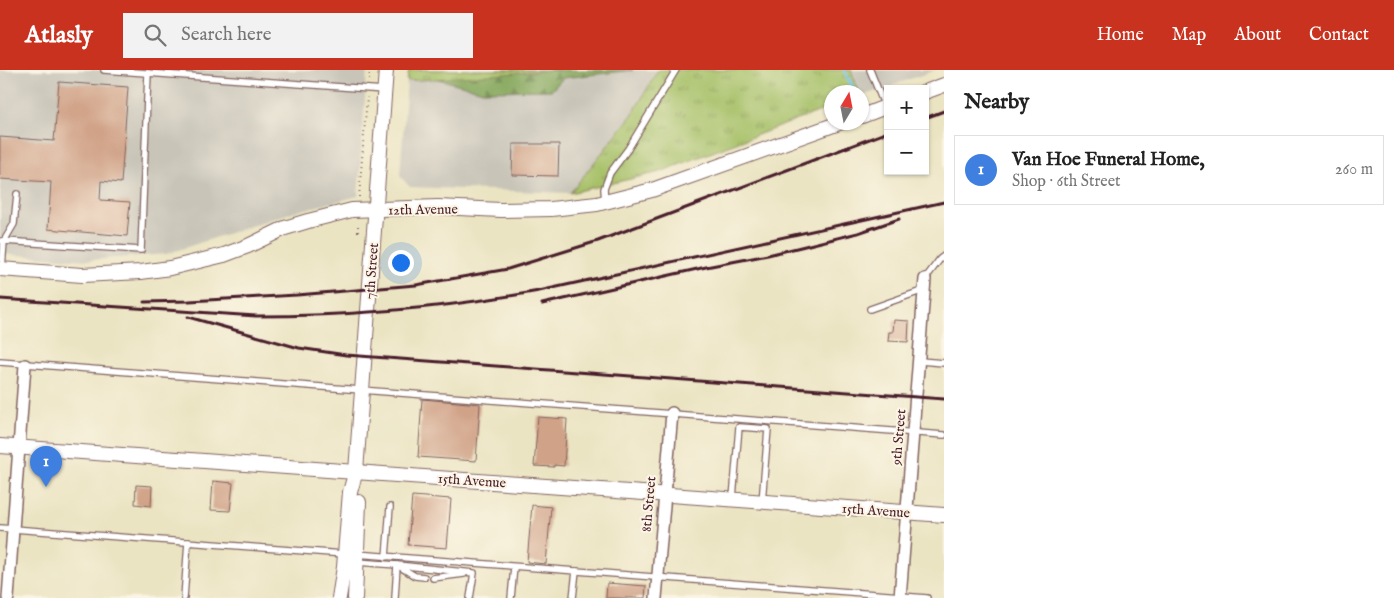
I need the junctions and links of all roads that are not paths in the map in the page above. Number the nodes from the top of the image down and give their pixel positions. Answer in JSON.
{"nodes":[{"id":1,"x":104,"y":70,"type":"edge"},
{"id":2,"x":386,"y":70,"type":"edge"},
{"id":3,"x":676,"y":70,"type":"edge"},
{"id":4,"x":870,"y":70,"type":"edge"},
{"id":5,"x":148,"y":73,"type":"junction"},
{"id":6,"x":944,"y":85,"type":"edge"},
{"id":7,"x":384,"y":90,"type":"junction"},
{"id":8,"x":929,"y":91,"type":"edge"},
{"id":9,"x":884,"y":102,"type":"edge"},
{"id":10,"x":884,"y":108,"type":"edge"},
{"id":11,"x":869,"y":113,"type":"edge"},
{"id":12,"x":824,"y":128,"type":"edge"},
{"id":13,"x":17,"y":194,"type":"dead end"},
{"id":14,"x":605,"y":202,"type":"junction"},
{"id":15,"x":376,"y":210,"type":"junction"},
{"id":16,"x":2,"y":241,"type":"edge"},
{"id":17,"x":944,"y":256,"type":"edge"},
{"id":18,"x":1,"y":269,"type":"edge"},
{"id":19,"x":924,"y":284,"type":"junction"},
{"id":20,"x":870,"y":309,"type":"dead end"},
{"id":21,"x":920,"y":361,"type":"junction"},
{"id":22,"x":0,"y":362,"type":"edge"},
{"id":23,"x":944,"y":363,"type":"edge"},
{"id":24,"x":25,"y":364,"type":"junction"},
{"id":25,"x":363,"y":390,"type":"junction"},
{"id":26,"x":672,"y":413,"type":"junction"},
{"id":27,"x":914,"y":432,"type":"junction"},
{"id":28,"x":944,"y":434,"type":"edge"},
{"id":29,"x":0,"y":446,"type":"edge"},
{"id":30,"x":18,"y":447,"type":"junction"},
{"id":31,"x":356,"y":472,"type":"junction"},
{"id":32,"x":664,"y":494,"type":"junction"},
{"id":33,"x":733,"y":500,"type":"junction"},
{"id":34,"x":762,"y":502,"type":"junction"},
{"id":35,"x":390,"y":507,"type":"dead end"},
{"id":36,"x":906,"y":513,"type":"junction"},
{"id":37,"x":944,"y":515,"type":"edge"},
{"id":38,"x":0,"y":528,"type":"edge"},
{"id":39,"x":12,"y":529,"type":"junction"},
{"id":40,"x":188,"y":542,"type":"junction"},
{"id":41,"x":353,"y":557,"type":"junction"},
{"id":42,"x":386,"y":557,"type":"junction"},
{"id":43,"x":397,"y":565,"type":"junction"},
{"id":44,"x":514,"y":566,"type":"junction"},
{"id":45,"x":576,"y":571,"type":"junction"},
{"id":46,"x":474,"y":572,"type":"junction"},
{"id":47,"x":424,"y":577,"type":"dead end"},
{"id":48,"x":433,"y":578,"type":"dead end"},
{"id":49,"x":657,"y":578,"type":"junction"},
{"id":50,"x":900,"y":597,"type":"edge"},
{"id":51,"x":8,"y":598,"type":"edge"},
{"id":52,"x":184,"y":598,"type":"edge"},
{"id":53,"x":339,"y":598,"type":"edge"},
{"id":54,"x":355,"y":598,"type":"edge"},
{"id":55,"x":396,"y":598,"type":"edge"},
{"id":56,"x":470,"y":598,"type":"edge"},
{"id":57,"x":512,"y":598,"type":"edge"},
{"id":58,"x":573,"y":598,"type":"edge"},
{"id":59,"x":656,"y":598,"type":"edge"},
{"id":60,"x":927,"y":598,"type":"edge"}],
"edges":[{"from":1,"to":5,"type":"lane"},
{"from":2,"to":7,"type":"street","name":"7th Street"},
{"from":3,"to":14,"type":"lane"},
{"from":4,"to":9,"type":"lane"},
{"from":5,"to":7,"type":"lane"},
{"from":5,"to":16,"type":"lane"},
{"from":6,"to":8,"type":"street"},
{"from":7,"to":15,"type":"street","name":"7th Street"},
{"from":10,"to":11,"type":"street"},
{"from":12,"to":14,"type":"street","name":"12th Avenue"},
{"from":13,"to":16,"type":"lane"},
{"from":14,"to":15,"type":"street","name":"12th Avenue"},
{"from":15,"to":18,"type":"street","name":"12th Avenue"},
{"from":15,"to":25,"type":"street","name":"7th Street"},
{"from":16,"to":18,"type":"lane"},
{"from":17,"to":19,"type":"lane"},
{"from":19,"to":20,"type":"lane"},
{"from":19,"to":21,"type":"street","name":"9th Street"},
{"from":21,"to":23,"type":"lane"},
{"from":21,"to":27,"type":"street","name":"9th Street"},
{"from":22,"to":24,"type":"lane"},
{"from":24,"to":25,"type":"lane"},
{"from":24,"to":30,"type":"street"},
{"from":25,"to":26,"type":"lane"},
{"from":25,"to":31,"type":"street","name":"7th Street"},
{"from":26,"to":27,"type":"lane"},
{"from":26,"to":32,"type":"street","name":"8th Street"},
{"from":27,"to":28,"type":"lane"},
{"from":27,"to":36,"type":"street","name":"9th Street"},
{"from":29,"to":30,"type":"street","name":"15th Avenue"},
{"from":30,"to":31,"type":"street","name":"15th Avenue"},
{"from":30,"to":39,"type":"street"},
{"from":31,"to":32,"type":"street","name":"15th Avenue"},
{"from":31,"to":41,"type":"street","name":"7th Street"},
{"from":32,"to":33,"type":"street","name":"15th Avenue"},
{"from":32,"to":49,"type":"street","name":"8th Street"},
{"from":33,"to":34,"type":"street","name":"15th Avenue"},
{"from":33,"to":34,"type":"lane"},
{"from":34,"to":36,"type":"street","name":"15th Avenue"},
{"from":35,"to":42,"type":"lane"},
{"from":36,"to":37,"type":"street","name":"15th Avenue"},
{"from":36,"to":50,"type":"street","name":"9th Street"},
{"from":38,"to":39,"type":"lane"},
{"from":39,"to":40,"type":"lane"},
{"from":39,"to":51,"type":"street"},
{"from":40,"to":41,"type":"lane"},
{"from":40,"to":52,"type":"lane"},
{"from":41,"to":42,"type":"lane"},
{"from":41,"to":43,"type":"lane"},
{"from":41,"to":53,"type":"street","name":"7th Street"},
{"from":41,"to":54,"type":"street","name":"7th Street"},
{"from":42,"to":44,"type":"lane"},
{"from":43,"to":46,"type":"lane"},
{"from":43,"to":47,"type":"lane"},
{"from":43,"to":55,"type":"lane"},
{"from":44,"to":45,"type":"lane"},
{"from":44,"to":57,"type":"lane"},
{"from":45,"to":49,"type":"lane"},
{"from":45,"to":58,"type":"lane"},
{"from":46,"to":48,"type":"lane"},
{"from":46,"to":56,"type":"lane"},
{"from":49,"to":50,"type":"lane"},
{"from":49,"to":59,"type":"street","name":"8th Street"},
{"from":50,"to":60,"type":"lane"}]}
